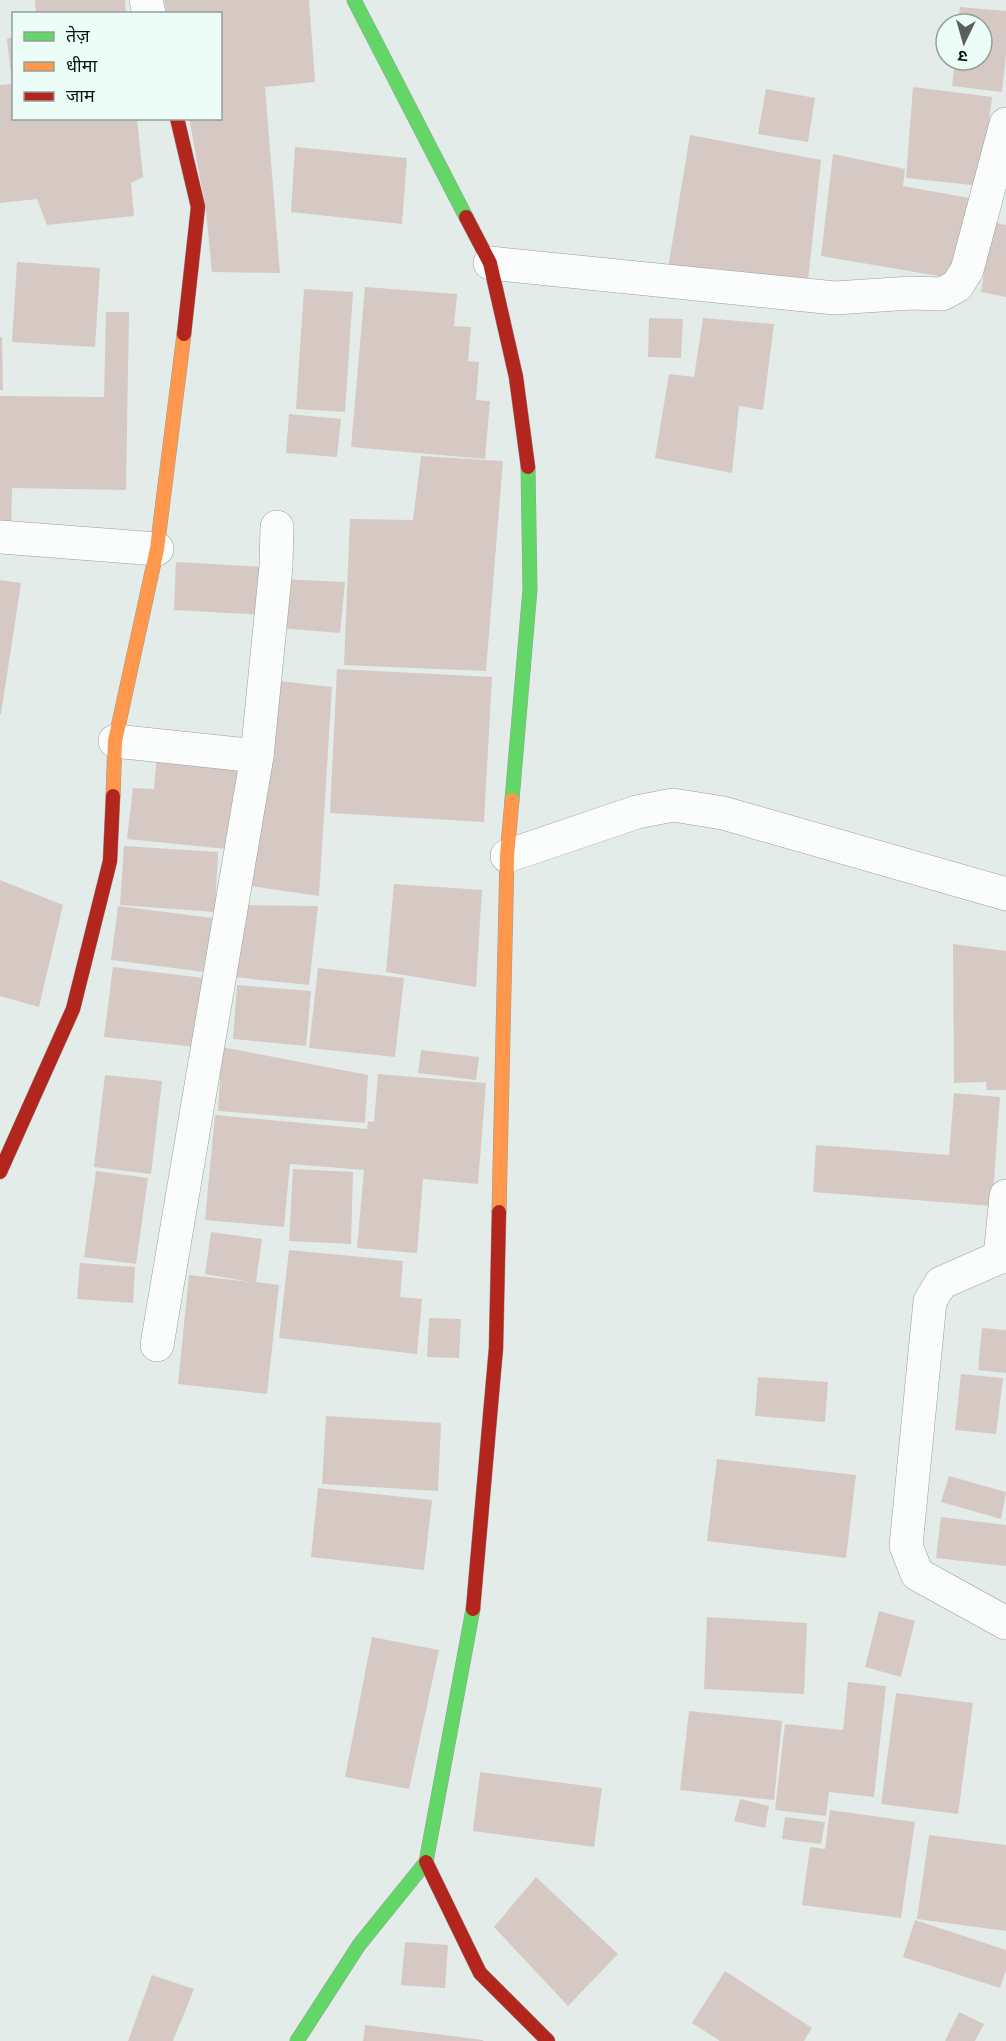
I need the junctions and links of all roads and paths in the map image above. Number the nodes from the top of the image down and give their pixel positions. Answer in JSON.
{"nodes":[{"id":1,"x":354,"y":0,"type":"edge"},
{"id":2,"x":177,"y":120,"type":"edge"},
{"id":3,"x":1006,"y":124,"type":"edge"},
{"id":4,"x":490,"y":263,"type":"junction"},
{"id":5,"x":277,"y":527,"type":"dead end"},
{"id":6,"x":0,"y":537,"type":"edge"},
{"id":7,"x":157,"y":549,"type":"junction"},
{"id":8,"x":115,"y":741,"type":"junction"},
{"id":9,"x":257,"y":756,"type":"junction"},
{"id":10,"x":507,"y":856,"type":"junction"},
{"id":11,"x":1006,"y":894,"type":"edge"},
{"id":12,"x":0,"y":1172,"type":"edge"},
{"id":13,"x":1006,"y":1196,"type":"edge"},
{"id":14,"x":1003,"y":1257,"type":"edge"},
{"id":15,"x":157,"y":1345,"type":"dead end"},
{"id":16,"x":1006,"y":1623,"type":"edge"},
{"id":17,"x":426,"y":1862,"type":"junction"},
{"id":18,"x":297,"y":2041,"type":"edge"},
{"id":19,"x":548,"y":2041,"type":"edge"}],
"edges":[{"from":1,"to":4,"type":"main road"},
{"from":2,"to":7,"type":"main road"},
{"from":3,"to":4,"type":"street"},
{"from":4,"to":10,"type":"main road"},
{"from":5,"to":9,"type":"street"},
{"from":6,"to":7,"type":"street"},
{"from":7,"to":8,"type":"main road"},
{"from":8,"to":9,"type":"street"},
{"from":8,"to":12,"type":"main road"},
{"from":9,"to":15,"type":"street"},
{"from":10,"to":11,"type":"street"},
{"from":10,"to":17,"type":"main road"},
{"from":13,"to":14,"type":"street"},
{"from":14,"to":16,"type":"street"},
{"from":17,"to":18,"type":"main road"},
{"from":17,"to":19,"type":"main road"}]}
